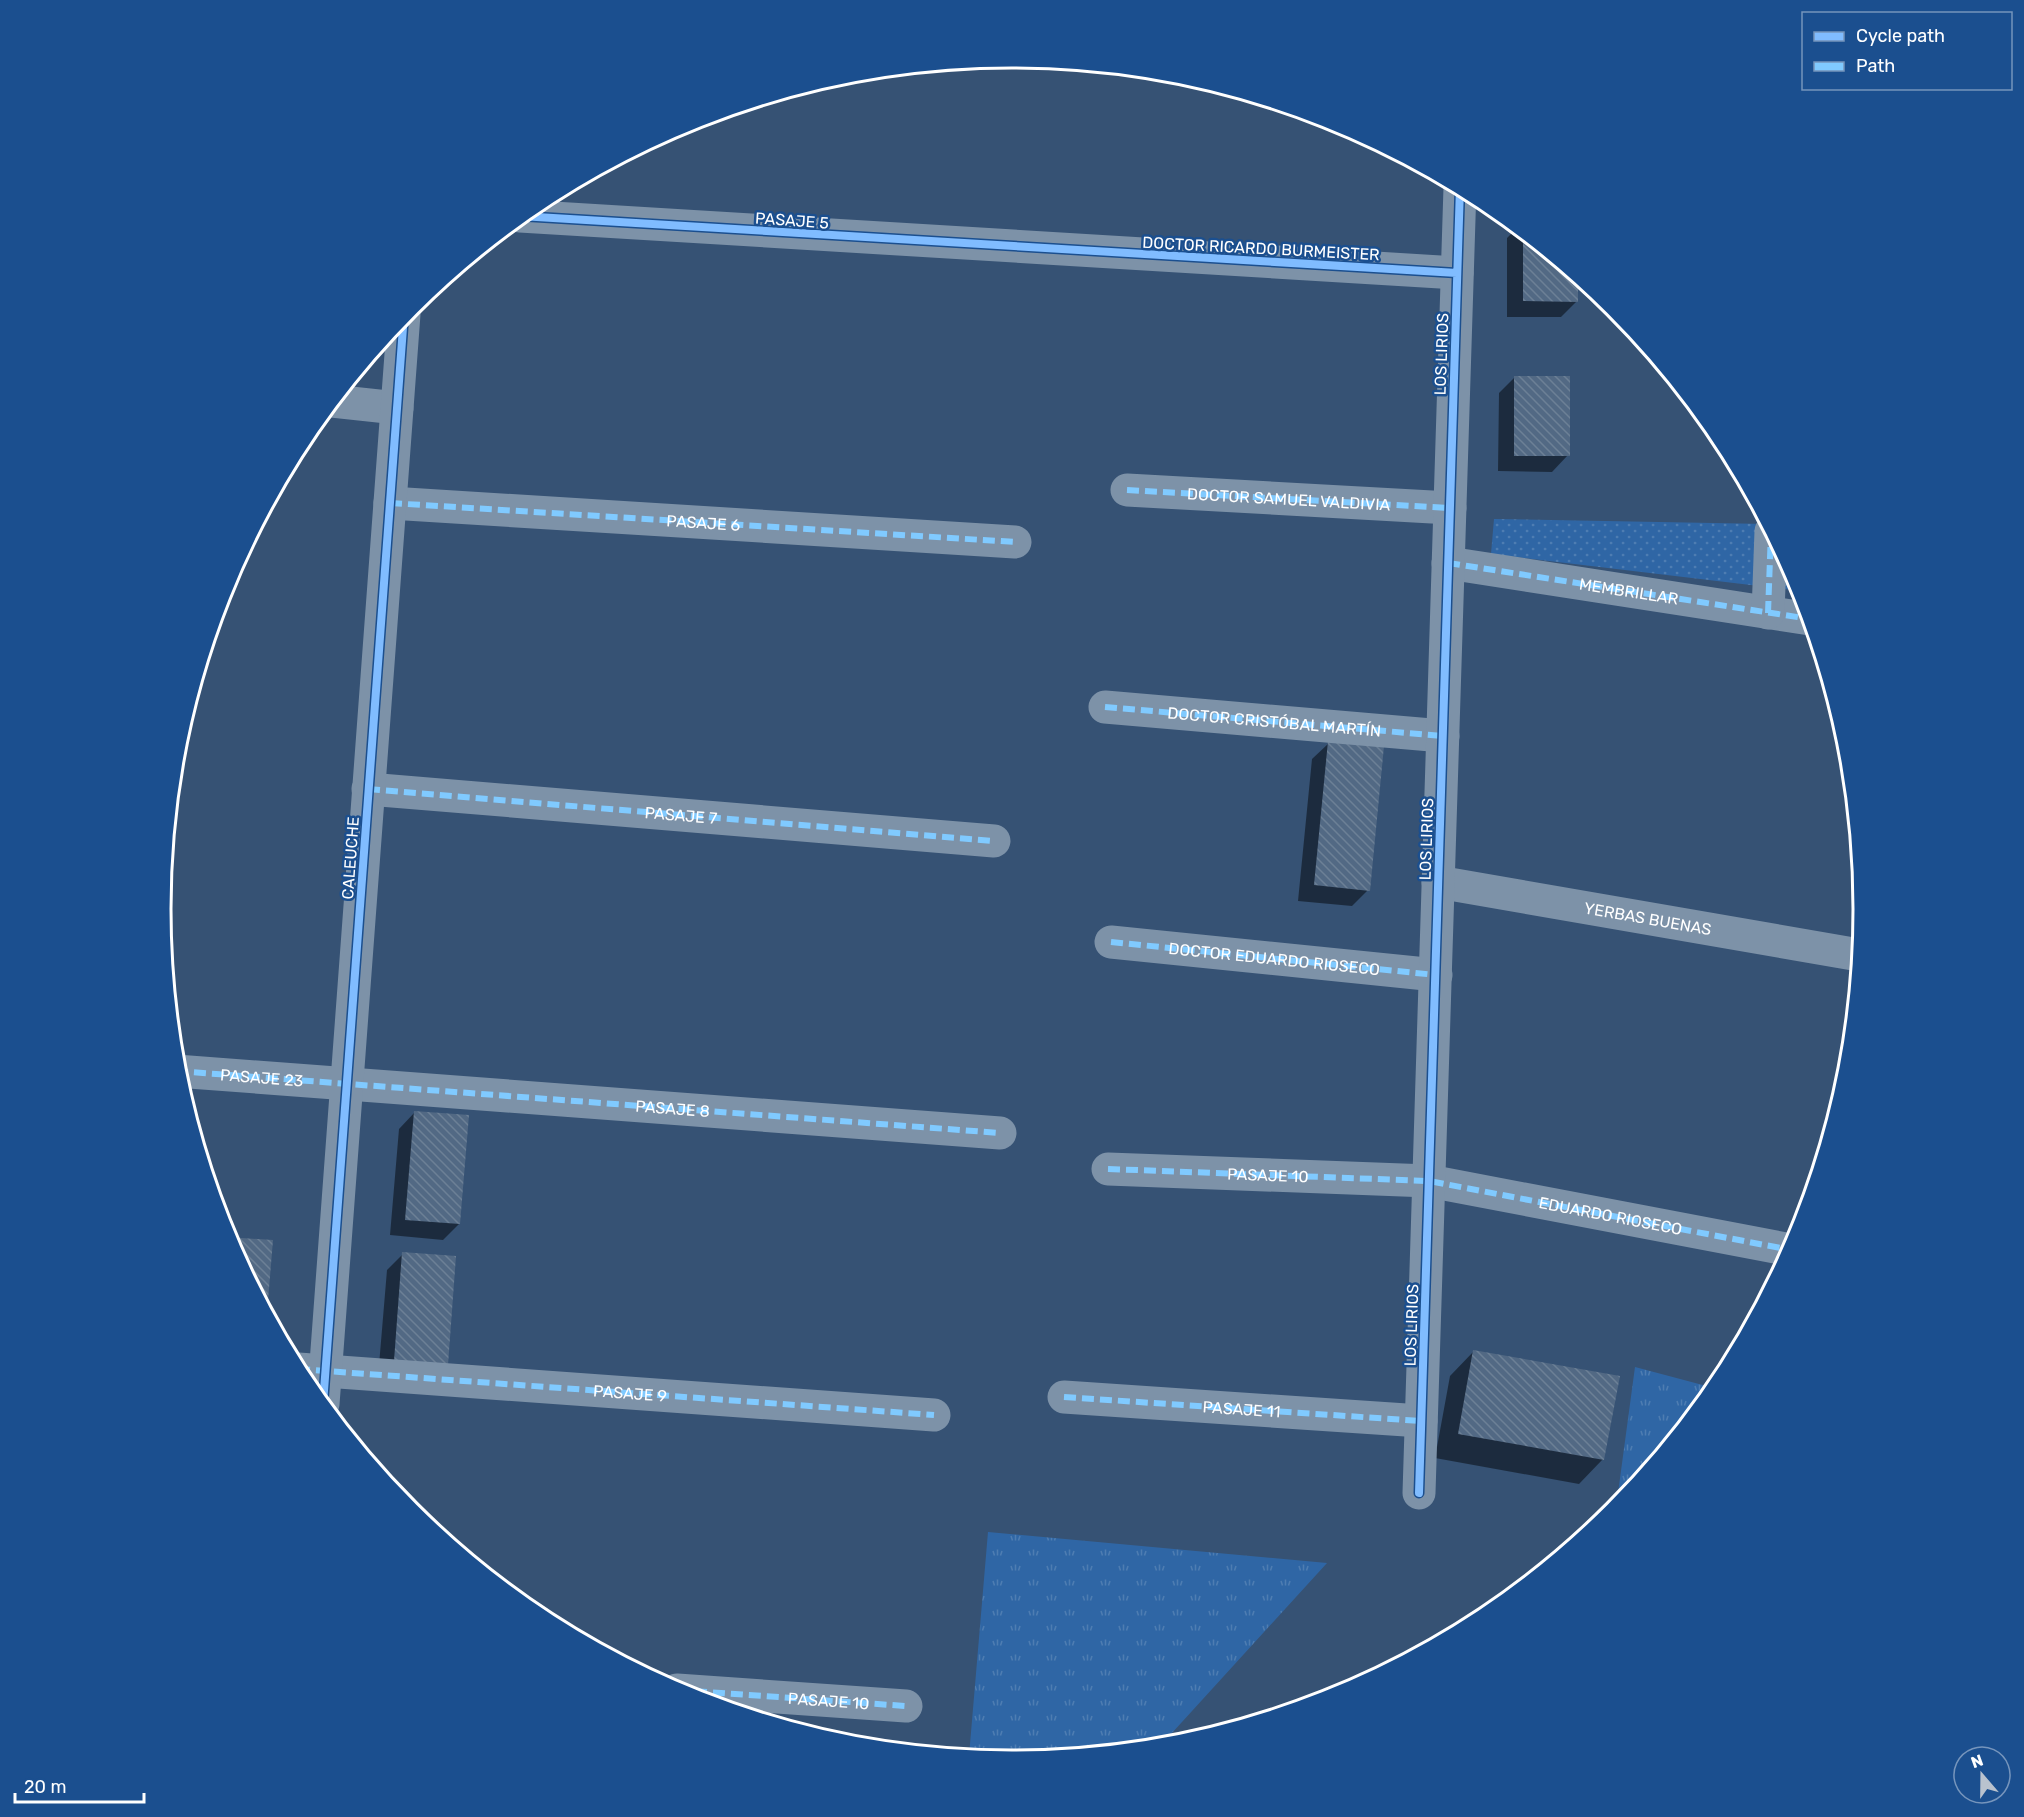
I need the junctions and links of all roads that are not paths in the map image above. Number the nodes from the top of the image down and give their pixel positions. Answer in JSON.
{"nodes":[{"id":1,"x":1460,"y":197,"type":"edge"},
{"id":2,"x":534,"y":217,"type":"edge"},
{"id":3,"x":1063,"y":250,"type":"joint"},
{"id":4,"x":1457,"y":273,"type":"junction"},
{"id":5,"x":403,"y":329,"type":"edge"},
{"id":6,"x":341,"y":402,"type":"edge"},
{"id":7,"x":397,"y":408,"type":"junction"},
{"id":8,"x":1127,"y":490,"type":"dead end"},
{"id":9,"x":390,"y":503,"type":"junction"},
{"id":10,"x":1450,"y":508,"type":"junction"},
{"id":11,"x":1015,"y":542,"type":"dead end"},
{"id":12,"x":1770,"y":547,"type":"edge"},
{"id":13,"x":1448,"y":563,"type":"junction"},
{"id":14,"x":1768,"y":613,"type":"junction"},
{"id":15,"x":1800,"y":618,"type":"edge"},
{"id":16,"x":1105,"y":707,"type":"dead end"},
{"id":17,"x":1443,"y":736,"type":"junction"},
{"id":18,"x":369,"y":789,"type":"junction"},
{"id":19,"x":994,"y":841,"type":"dead end"},
{"id":20,"x":1438,"y":882,"type":"junction"},
{"id":21,"x":1111,"y":942,"type":"dead end"},
{"id":22,"x":1851,"y":954,"type":"edge"},
{"id":23,"x":1436,"y":975,"type":"junction"},
{"id":24,"x":187,"y":1072,"type":"edge"},
{"id":25,"x":346,"y":1085,"type":"junction"},
{"id":26,"x":1000,"y":1133,"type":"dead end"},
{"id":27,"x":1108,"y":1169,"type":"dead end"},
{"id":28,"x":1429,"y":1181,"type":"junction"},
{"id":29,"x":1781,"y":1248,"type":"edge"},
{"id":30,"x":311,"y":1370,"type":"edge"},
{"id":31,"x":1064,"y":1397,"type":"dead end"},
{"id":32,"x":934,"y":1415,"type":"dead end"},
{"id":33,"x":1421,"y":1421,"type":"junction"},
{"id":34,"x":1419,"y":1493,"type":"dead end"},
{"id":35,"x":709,"y":1692,"type":"edge"},
{"id":36,"x":906,"y":1706,"type":"dead end"}],
"edges":[{"from":1,"to":4,"type":"street","name":"LOS LIRIOS"},
{"from":2,"to":3,"type":"street","name":"PASAJE 5"},
{"from":3,"to":4,"type":"street","name":"DOCTOR RICARDO BURMEISTER"},
{"from":4,"to":10,"type":"street","name":"LOS LIRIOS"},
{"from":5,"to":7,"type":"street","name":"CALEUCHE"},
{"from":6,"to":7,"type":"street"},
{"from":7,"to":9,"type":"street","name":"CALEUCHE"},
{"from":8,"to":10,"type":"street","name":"DOCTOR SAMUEL VALDIVIA"},
{"from":9,"to":11,"type":"street","name":"PASAJE 6"},
{"from":9,"to":18,"type":"street","name":"CALEUCHE"},
{"from":10,"to":13,"type":"street","name":"LOS LIRIOS"},
{"from":12,"to":14,"type":"street"},
{"from":13,"to":14,"type":"street","name":"MEMBRILLAR"},
{"from":13,"to":17,"type":"street","name":"LOS LIRIOS"},
{"from":14,"to":15,"type":"street","name":"MEMBRILLAR"},
{"from":16,"to":17,"type":"street","name":"DOCTOR CRISTÓBAL MARTÍN"},
{"from":17,"to":20,"type":"street","name":"LOS LIRIOS"},
{"from":18,"to":19,"type":"street","name":"PASAJE 7"},
{"from":18,"to":25,"type":"street","name":"CALEUCHE"},
{"from":20,"to":22,"type":"street","name":"YERBAS BUENAS"},
{"from":20,"to":23,"type":"street","name":"LOS LIRIOS"},
{"from":21,"to":23,"type":"street","name":"DOCTOR EDUARDO RIOSECO"},
{"from":23,"to":28,"type":"street","name":"LOS LIRIOS"},
{"from":24,"to":25,"type":"street","name":"PASAJE 23"},
{"from":25,"to":26,"type":"street","name":"PASAJE 8"},
{"from":25,"to":30,"type":"street","name":"CALEUCHE"},
{"from":27,"to":28,"type":"street","name":"PASAJE 10"},
{"from":28,"to":29,"type":"street","name":"EDUARDO RIOSECO"},
{"from":28,"to":33,"type":"street","name":"LOS LIRIOS"},
{"from":30,"to":32,"type":"street","name":"PASAJE 9"},
{"from":31,"to":33,"type":"street","name":"PASAJE 11"},
{"from":33,"to":34,"type":"street","name":"LOS LIRIOS"},
{"from":35,"to":36,"type":"street","name":"PASAJE 10"}]}
